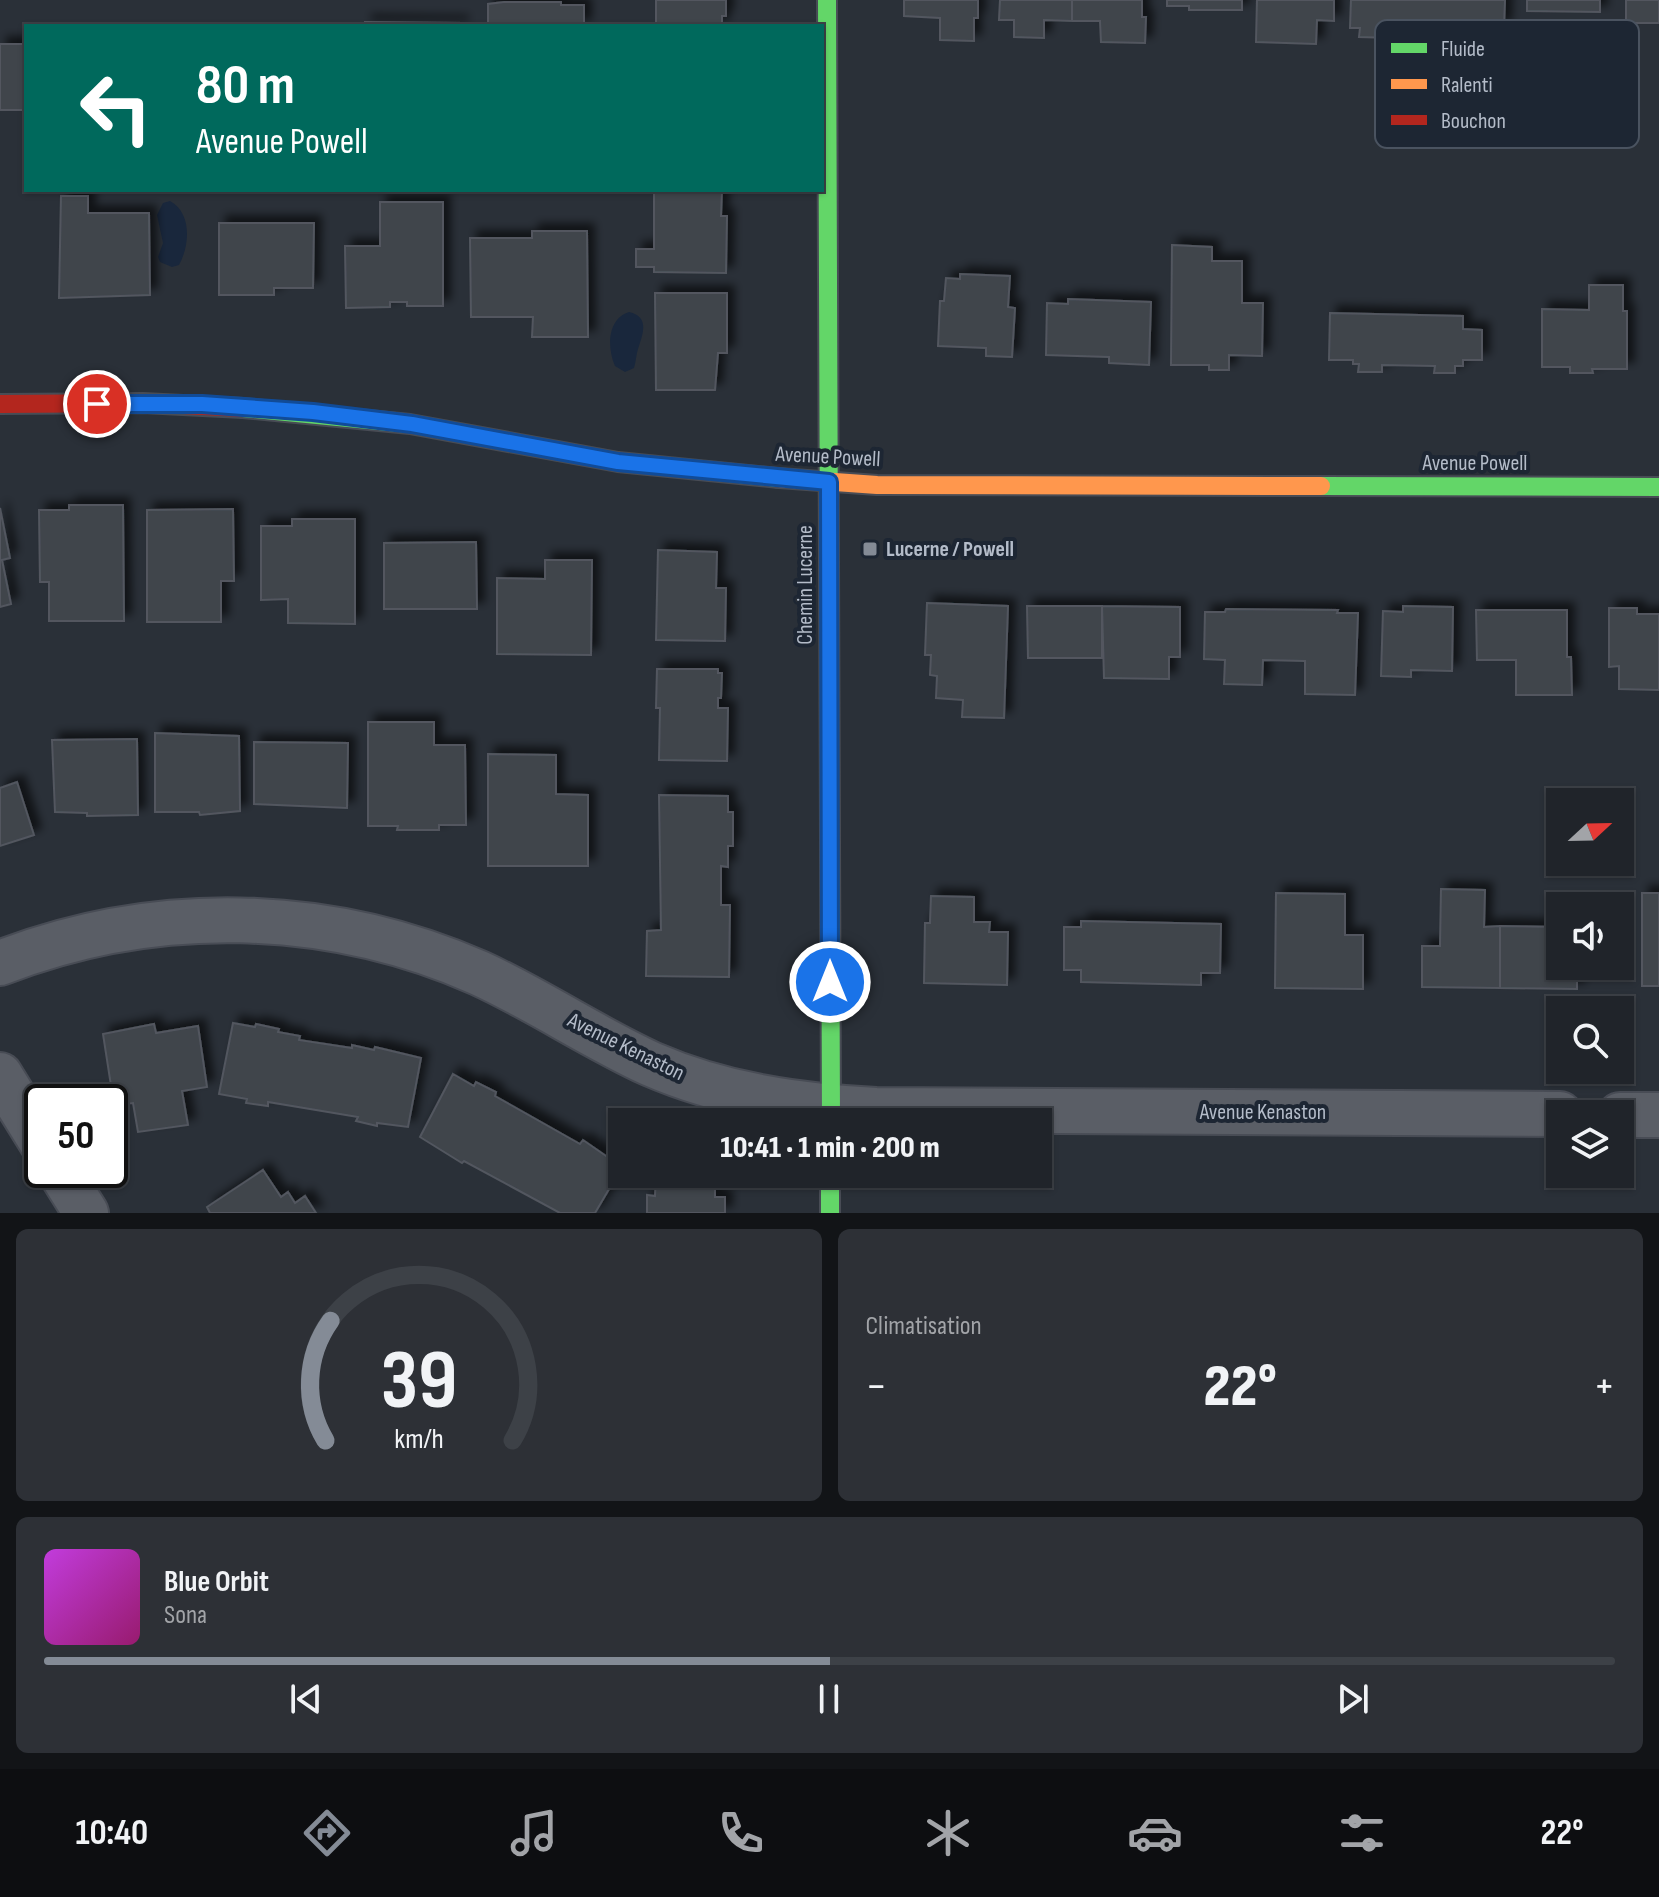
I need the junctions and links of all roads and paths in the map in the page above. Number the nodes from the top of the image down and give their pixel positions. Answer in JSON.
{"nodes":[{"id":1,"x":827,"y":0,"type":"edge"},
{"id":2,"x":0,"y":404,"type":"edge"},
{"id":3,"x":829,"y":482,"type":"junction"},
{"id":4,"x":1659,"y":487,"type":"edge"},
{"id":5,"x":0,"y":963,"type":"edge"},
{"id":6,"x":0,"y":1075,"type":"edge"},
{"id":7,"x":802,"y":1108,"type":"edge"},
{"id":8,"x":831,"y":1108,"type":"edge"},
{"id":9,"x":24,"y":1114,"type":"edge"},
{"id":10,"x":1546,"y":1114,"type":"edge"},
{"id":11,"x":1052,"y":1115,"type":"edge"},
{"id":12,"x":1634,"y":1115,"type":"edge"},
{"id":13,"x":1659,"y":1115,"type":"edge"},
{"id":14,"x":70,"y":1188,"type":"edge"},
{"id":15,"x":830,"y":1188,"type":"edge"},
{"id":16,"x":86,"y":1213,"type":"edge"},
{"id":17,"x":830,"y":1213,"type":"edge"}],
"edges":[{"from":1,"to":3,"type":"street","name":"Chemin Lucerne"},
{"from":2,"to":3,"type":"street","name":"Avenue Powell"},
{"from":3,"to":4,"type":"street","name":"Avenue Powell"},
{"from":3,"to":8,"type":"street","name":"Chemin Lucerne"},
{"from":5,"to":7,"type":"street","name":"Avenue Kenaston"},
{"from":6,"to":9,"type":"street"},
{"from":10,"to":11,"type":"street","name":"Avenue Kenaston"},
{"from":12,"to":13,"type":"street"},
{"from":14,"to":16,"type":"street"},
{"from":15,"to":17,"type":"street"}]}
